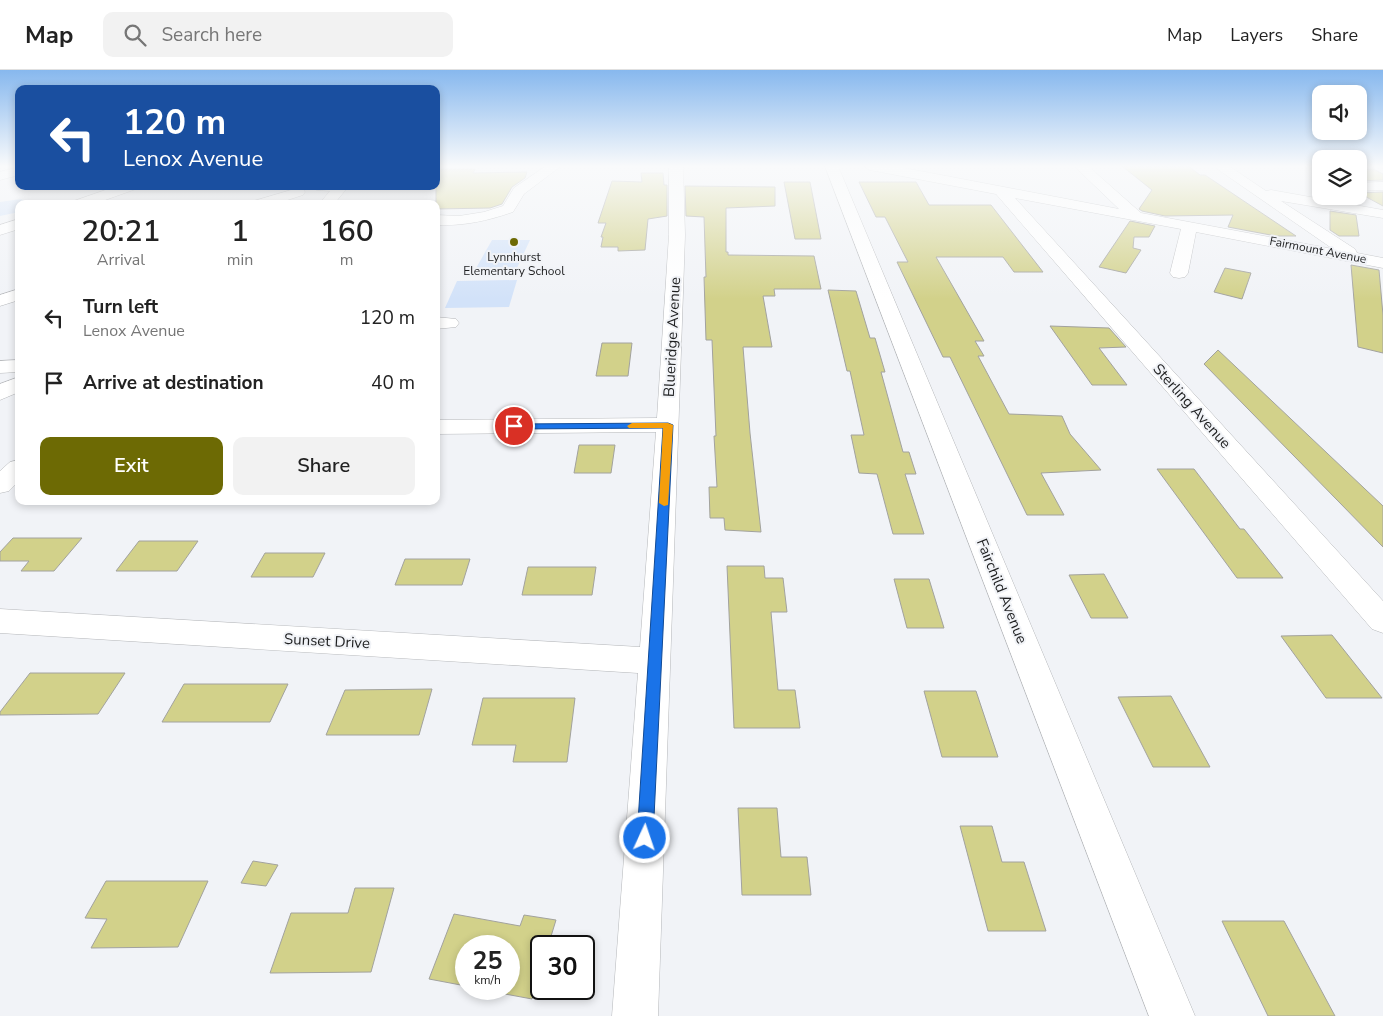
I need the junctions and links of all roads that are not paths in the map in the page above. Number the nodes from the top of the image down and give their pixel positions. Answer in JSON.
{"nodes":[{"id":1,"x":505,"y":210,"type":"edge"},
{"id":2,"x":677,"y":210,"type":"edge"},
{"id":3,"x":849,"y":210,"type":"edge"},
{"id":4,"x":1018,"y":210,"type":"edge"},
{"id":5,"x":1104,"y":210,"type":"edge"},
{"id":6,"x":1129,"y":210,"type":"edge"},
{"id":7,"x":1285,"y":210,"type":"edge"},
{"id":8,"x":1358,"y":210,"type":"edge"},
{"id":9,"x":1383,"y":214,"type":"edge"},
{"id":10,"x":1136,"y":216,"type":"junction"},
{"id":11,"x":440,"y":220,"type":"edge"},
{"id":12,"x":15,"y":225,"type":"edge"},
{"id":13,"x":1190,"y":226,"type":"junction"},
{"id":14,"x":0,"y":230,"type":"edge"},
{"id":15,"x":1360,"y":258,"type":"junction"},
{"id":16,"x":1383,"y":263,"type":"edge"},
{"id":17,"x":1179,"y":273,"type":"dead end"},
{"id":18,"x":15,"y":295,"type":"edge"},
{"id":19,"x":0,"y":301,"type":"edge"},
{"id":20,"x":15,"y":366,"type":"edge"},
{"id":21,"x":0,"y":367,"type":"edge"},
{"id":22,"x":15,"y":385,"type":"edge"},
{"id":23,"x":0,"y":393,"type":"edge"},
{"id":24,"x":668,"y":425,"type":"junction"},
{"id":25,"x":440,"y":427,"type":"edge"},
{"id":26,"x":15,"y":471,"type":"edge"},
{"id":27,"x":0,"y":485,"type":"edge"},
{"id":28,"x":0,"y":621,"type":"edge"},
{"id":29,"x":1383,"y":621,"type":"edge"},
{"id":30,"x":655,"y":661,"type":"junction"},
{"id":31,"x":634,"y":1016,"type":"edge"},
{"id":32,"x":1172,"y":1016,"type":"edge"}],
"edges":[{"from":1,"to":11,"type":"street"},
{"from":2,"to":24,"type":"street","name":"Blueridge Avenue"},
{"from":3,"to":32,"type":"street","name":"Fairchild Avenue"},
{"from":4,"to":29,"type":"street","name":"Sterling Avenue"},
{"from":5,"to":10,"type":"street","name":"Fairmount Avenue"},
{"from":6,"to":10,"type":"street"},
{"from":7,"to":15,"type":"street"},
{"from":8,"to":9,"type":"street"},
{"from":10,"to":13,"type":"street","name":"Fairmount Avenue"},
{"from":12,"to":14,"type":"street"},
{"from":13,"to":15,"type":"street","name":"Fairmount Avenue"},
{"from":13,"to":17,"type":"street"},
{"from":15,"to":16,"type":"street","name":"Fairmount Avenue"},
{"from":18,"to":19,"type":"street"},
{"from":20,"to":21,"type":"street"},
{"from":22,"to":23,"type":"street"},
{"from":24,"to":25,"type":"street"},
{"from":24,"to":30,"type":"street","name":"Blueridge Avenue"},
{"from":26,"to":27,"type":"street"},
{"from":28,"to":30,"type":"street","name":"Sunset Drive"},
{"from":30,"to":31,"type":"street","name":"Blueridge Avenue"}]}
